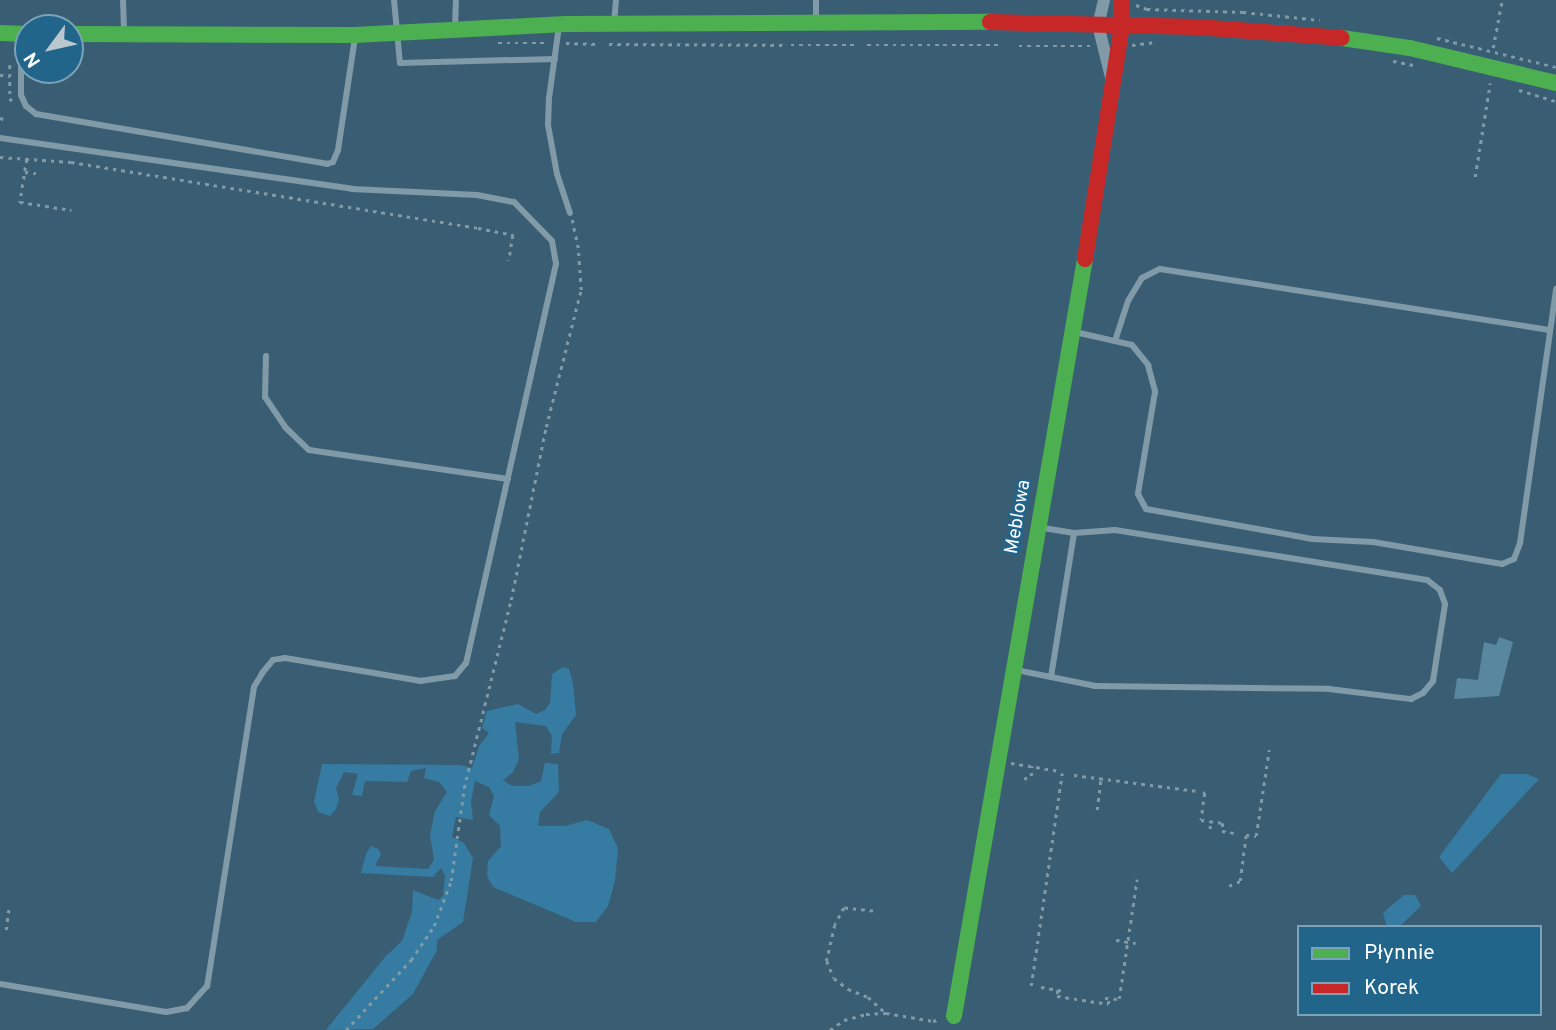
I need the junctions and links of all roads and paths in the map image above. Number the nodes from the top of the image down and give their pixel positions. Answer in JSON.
{"nodes":[{"id":1,"x":124,"y":0,"type":"edge"},
{"id":2,"x":394,"y":0,"type":"edge"},
{"id":3,"x":456,"y":0,"type":"edge"},
{"id":4,"x":616,"y":0,"type":"edge"},
{"id":5,"x":816,"y":0,"type":"edge"},
{"id":6,"x":1104,"y":0,"type":"edge"},
{"id":7,"x":1122,"y":0,"type":"edge"},
{"id":8,"x":1502,"y":0,"type":"edge"},
{"id":9,"x":816,"y":23,"type":"junction"},
{"id":10,"x":559,"y":24,"type":"junction"},
{"id":11,"x":614,"y":24,"type":"junction"},
{"id":12,"x":1098,"y":24,"type":"junction"},
{"id":13,"x":1122,"y":25,"type":"junction"},
{"id":14,"x":455,"y":30,"type":"junction"},
{"id":15,"x":399,"y":33,"type":"junction"},
{"id":16,"x":84,"y":34,"type":"edge"},
{"id":17,"x":124,"y":34,"type":"junction"},
{"id":18,"x":355,"y":35,"type":"junction"},
{"id":19,"x":1073,"y":37,"type":"dead end"},
{"id":20,"x":1158,"y":42,"type":"dead end"},
{"id":21,"x":566,"y":43,"type":"dead end"},
{"id":22,"x":597,"y":44,"type":"dead end"},
{"id":23,"x":609,"y":44,"type":"dead end"},
{"id":24,"x":783,"y":45,"type":"dead end"},
{"id":25,"x":791,"y":45,"type":"dead end"},
{"id":26,"x":857,"y":45,"type":"dead end"},
{"id":27,"x":867,"y":45,"type":"dead end"},
{"id":28,"x":1003,"y":45,"type":"dead end"},
{"id":29,"x":1019,"y":46,"type":"dead end"},
{"id":30,"x":1073,"y":46,"type":"junction"},
{"id":31,"x":1093,"y":46,"type":"dead end"},
{"id":32,"x":1124,"y":46,"type":"dead end"},
{"id":33,"x":555,"y":59,"type":"junction"},
{"id":34,"x":1392,"y":61,"type":"dead end"},
{"id":35,"x":1418,"y":66,"type":"dead end"},
{"id":36,"x":1491,"y":73,"type":"junction"},
{"id":37,"x":0,"y":75,"type":"edge"},
{"id":38,"x":10,"y":76,"type":"dead end"},
{"id":39,"x":1112,"y":81,"type":"junction"},
{"id":40,"x":1556,"y":83,"type":"edge"},
{"id":41,"x":22,"y":84,"type":"edge"},
{"id":42,"x":1501,"y":84,"type":"dead end"},
{"id":43,"x":1511,"y":88,"type":"dead end"},
{"id":44,"x":1487,"y":98,"type":"dead end"},
{"id":45,"x":1556,"y":101,"type":"edge"},
{"id":46,"x":0,"y":118,"type":"edge"},
{"id":47,"x":6,"y":120,"type":"dead end"},
{"id":48,"x":0,"y":138,"type":"edge"},
{"id":49,"x":0,"y":157,"type":"edge"},
{"id":50,"x":27,"y":158,"type":"junction"},
{"id":51,"x":25,"y":172,"type":"junction"},
{"id":52,"x":36,"y":173,"type":"dead end"},
{"id":53,"x":1475,"y":177,"type":"dead end"},
{"id":54,"x":71,"y":210,"type":"dead end"},
{"id":55,"x":570,"y":213,"type":"joint"},
{"id":56,"x":509,"y":261,"type":"dead end"},
{"id":57,"x":1556,"y":289,"type":"edge"},
{"id":58,"x":1549,"y":330,"type":"junction"},
{"id":59,"x":1073,"y":331,"type":"junction"},
{"id":60,"x":1115,"y":341,"type":"junction"},
{"id":61,"x":266,"y":356,"type":"dead end"},
{"id":62,"x":508,"y":479,"type":"junction"},
{"id":63,"x":1039,"y":528,"type":"junction"},
{"id":64,"x":1074,"y":533,"type":"junction"},
{"id":65,"x":1014,"y":670,"type":"junction"},
{"id":66,"x":1051,"y":677,"type":"junction"},
{"id":67,"x":1269,"y":750,"type":"dead end"},
{"id":68,"x":998,"y":761,"type":"junction"},
{"id":69,"x":1032,"y":766,"type":"junction"},
{"id":70,"x":1074,"y":775,"type":"dead end"},
{"id":71,"x":1101,"y":777,"type":"junction"},
{"id":72,"x":1024,"y":779,"type":"dead end"},
{"id":73,"x":1197,"y":791,"type":"dead end"},
{"id":74,"x":1203,"y":792,"type":"dead end"},
{"id":75,"x":1097,"y":810,"type":"dead end"},
{"id":76,"x":1201,"y":820,"type":"junction"},
{"id":77,"x":1210,"y":821,"type":"junction"},
{"id":78,"x":1200,"y":827,"type":"dead end"},
{"id":79,"x":1210,"y":829,"type":"dead end"},
{"id":80,"x":1234,"y":833,"type":"dead end"},
{"id":81,"x":1137,"y":879,"type":"dead end"},
{"id":82,"x":1229,"y":886,"type":"dead end"},
{"id":83,"x":9,"y":905,"type":"dead end"},
{"id":84,"x":873,"y":911,"type":"dead end"},
{"id":85,"x":6,"y":930,"type":"dead end"},
{"id":86,"x":1116,"y":940,"type":"dead end"},
{"id":87,"x":1128,"y":941,"type":"junction"},
{"id":88,"x":1136,"y":943,"type":"dead end"},
{"id":89,"x":0,"y":984,"type":"edge"},
{"id":90,"x":1031,"y":986,"type":"dead end"},
{"id":91,"x":1041,"y":987,"type":"dead end"},
{"id":92,"x":886,"y":1013,"type":"junction"},
{"id":93,"x":954,"y":1016,"type":"joint"},
{"id":94,"x":346,"y":1030,"type":"edge"},
{"id":95,"x":830,"y":1030,"type":"edge"}],
"edges":[{"from":1,"to":17,"type":"lane"},
{"from":2,"to":15,"type":"lane"},
{"from":3,"to":14,"type":"lane"},
{"from":4,"to":11,"type":"lane"},
{"from":5,"to":9,"type":"lane"},
{"from":6,"to":12,"type":"street"},
{"from":7,"to":13,"type":"street","name":"Meblowa"},
{"from":8,"to":36,"type":"path"},
{"from":9,"to":11,"type":"street"},
{"from":9,"to":12,"type":"street"},
{"from":10,"to":11,"type":"street"},
{"from":10,"to":14,"type":"street"},
{"from":10,"to":33,"type":"lane"},
{"from":12,"to":13,"type":"street"},
{"from":12,"to":39,"type":"street"},
{"from":13,"to":36,"type":"street"},
{"from":13,"to":39,"type":"street","name":"Meblowa"},
{"from":14,"to":15,"type":"street"},
{"from":15,"to":18,"type":"street"},
{"from":15,"to":33,"type":"lane"},
{"from":16,"to":17,"type":"street"},
{"from":17,"to":18,"type":"street"},
{"from":18,"to":41,"type":"lane"},
{"from":19,"to":30,"type":"path"},
{"from":20,"to":32,"type":"path"},
{"from":21,"to":22,"type":"path"},
{"from":23,"to":24,"type":"path"},
{"from":25,"to":26,"type":"path"},
{"from":27,"to":28,"type":"path"},
{"from":29,"to":30,"type":"path"},
{"from":30,"to":31,"type":"path"},
{"from":33,"to":55,"type":"lane"},
{"from":34,"to":35,"type":"path"},
{"from":36,"to":40,"type":"street"},
{"from":36,"to":42,"type":"path"},
{"from":37,"to":38,"type":"path"},
{"from":39,"to":59,"type":"street","name":"Meblowa"},
{"from":43,"to":45,"type":"path"},
{"from":44,"to":53,"type":"path"},
{"from":46,"to":47,"type":"path"},
{"from":48,"to":62,"type":"lane"},
{"from":49,"to":50,"type":"path"},
{"from":50,"to":51,"type":"path"},
{"from":50,"to":56,"type":"path"},
{"from":51,"to":52,"type":"path"},
{"from":51,"to":54,"type":"path"},
{"from":55,"to":94,"type":"path"},
{"from":57,"to":58,"type":"lane"},
{"from":58,"to":60,"type":"lane"},
{"from":58,"to":60,"type":"lane"},
{"from":59,"to":60,"type":"lane"},
{"from":59,"to":63,"type":"street","name":"Meblowa"},
{"from":61,"to":62,"type":"lane"},
{"from":62,"to":89,"type":"lane"},
{"from":63,"to":64,"type":"lane"},
{"from":63,"to":65,"type":"street","name":"Meblowa"},
{"from":64,"to":66,"type":"lane"},
{"from":64,"to":66,"type":"lane"},
{"from":65,"to":66,"type":"lane"},
{"from":65,"to":68,"type":"street","name":"Meblowa"},
{"from":67,"to":82,"type":"path"},
{"from":68,"to":69,"type":"path"},
{"from":68,"to":93,"type":"street","name":"Meblowa"},
{"from":69,"to":72,"type":"path"},
{"from":69,"to":90,"type":"path"},
{"from":70,"to":71,"type":"path"},
{"from":71,"to":73,"type":"path"},
{"from":71,"to":75,"type":"path"},
{"from":74,"to":76,"type":"path"},
{"from":76,"to":77,"type":"path"},
{"from":76,"to":78,"type":"path"},
{"from":77,"to":79,"type":"path"},
{"from":77,"to":80,"type":"path"},
{"from":81,"to":87,"type":"path"},
{"from":83,"to":85,"type":"path"},
{"from":84,"to":92,"type":"path"},
{"from":86,"to":87,"type":"path"},
{"from":87,"to":88,"type":"path"},
{"from":87,"to":91,"type":"path"},
{"from":92,"to":93,"type":"path"},
{"from":92,"to":95,"type":"path"}]}
